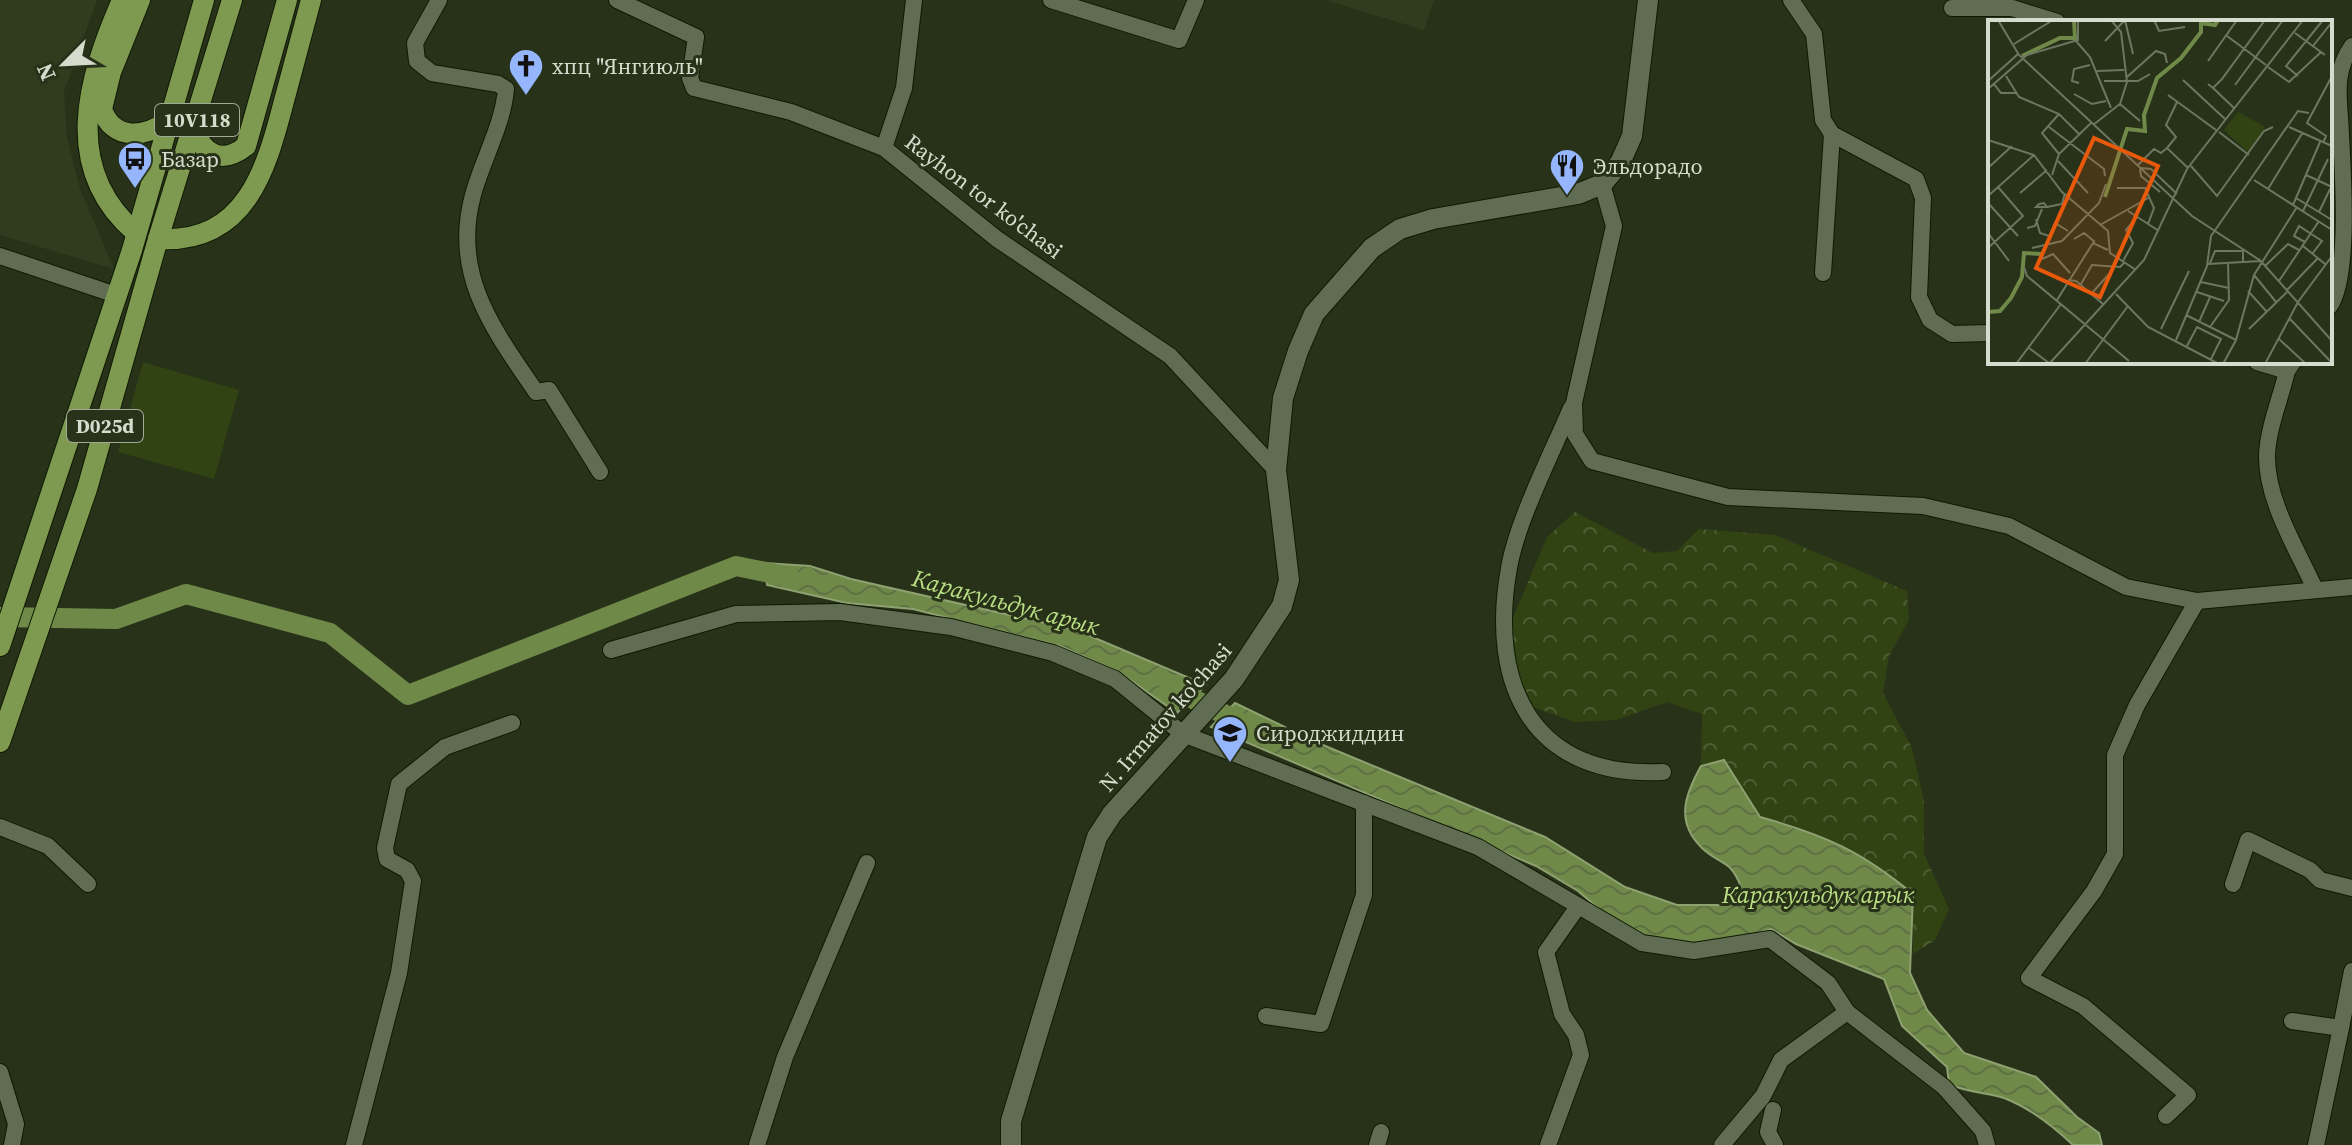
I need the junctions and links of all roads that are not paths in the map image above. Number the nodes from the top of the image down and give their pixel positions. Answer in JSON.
{"nodes":[{"id":1,"x":122,"y":0,"type":"edge"},
{"id":2,"x":140,"y":0,"type":"edge"},
{"id":3,"x":204,"y":0,"type":"edge"},
{"id":4,"x":232,"y":0,"type":"edge"},
{"id":5,"x":287,"y":0,"type":"edge"},
{"id":6,"x":311,"y":0,"type":"edge"},
{"id":7,"x":439,"y":0,"type":"edge"},
{"id":8,"x":617,"y":0,"type":"edge"},
{"id":9,"x":914,"y":0,"type":"edge"},
{"id":10,"x":1051,"y":0,"type":"edge"},
{"id":11,"x":1196,"y":0,"type":"edge"},
{"id":12,"x":1648,"y":0,"type":"edge"},
{"id":13,"x":1791,"y":0,"type":"edge"},
{"id":14,"x":1952,"y":8,"type":"dead end"},
{"id":15,"x":2051,"y":20,"type":"edge"},
{"id":16,"x":2352,"y":46,"type":"edge"},
{"id":17,"x":168,"y":121,"type":"junction"},
{"id":18,"x":194,"y":127,"type":"junction"},
{"id":19,"x":2336,"y":132,"type":"edge"},
{"id":20,"x":1832,"y":134,"type":"junction"},
{"id":21,"x":884,"y":148,"type":"junction"},
{"id":22,"x":1602,"y":184,"type":"junction"},
{"id":23,"x":136,"y":233,"type":"junction"},
{"id":24,"x":158,"y":239,"type":"junction"},
{"id":25,"x":0,"y":256,"type":"edge"},
{"id":26,"x":1823,"y":273,"type":"dead end"},
{"id":27,"x":116,"y":295,"type":"junction"},
{"id":28,"x":2332,"y":301,"type":"edge"},
{"id":29,"x":1988,"y":333,"type":"edge"},
{"id":30,"x":2290,"y":366,"type":"edge"},
{"id":31,"x":1574,"y":403,"type":"junction"},
{"id":32,"x":1276,"y":470,"type":"junction"},
{"id":33,"x":600,"y":472,"type":"dead end"},
{"id":34,"x":35,"y":546,"type":"junction"},
{"id":35,"x":65,"y":557,"type":"junction"},
{"id":36,"x":2352,"y":587,"type":"edge"},
{"id":37,"x":2315,"y":589,"type":"junction"},
{"id":38,"x":763,"y":595,"type":"dead end"},
{"id":39,"x":2197,"y":601,"type":"junction"},
{"id":40,"x":762,"y":614,"type":"junction"},
{"id":41,"x":0,"y":646,"type":"edge"},
{"id":42,"x":611,"y":650,"type":"dead end"},
{"id":43,"x":512,"y":723,"type":"dead end"},
{"id":44,"x":1183,"y":734,"type":"junction"},
{"id":45,"x":1,"y":739,"type":"edge"},
{"id":46,"x":1663,"y":772,"type":"dead end"},
{"id":47,"x":1364,"y":803,"type":"junction"},
{"id":48,"x":0,"y":827,"type":"edge"},
{"id":49,"x":867,"y":863,"type":"dead end"},
{"id":50,"x":88,"y":884,"type":"dead end"},
{"id":51,"x":2233,"y":884,"type":"dead end"},
{"id":52,"x":2352,"y":888,"type":"edge"},
{"id":53,"x":1577,"y":908,"type":"junction"},
{"id":54,"x":2352,"y":971,"type":"edge"},
{"id":55,"x":1847,"y":1012,"type":"junction"},
{"id":56,"x":1266,"y":1016,"type":"dead end"},
{"id":57,"x":2292,"y":1021,"type":"dead end"},
{"id":58,"x":2341,"y":1028,"type":"junction"},
{"id":59,"x":0,"y":1072,"type":"edge"},
{"id":60,"x":1773,"y":1110,"type":"dead end"},
{"id":61,"x":2166,"y":1116,"type":"dead end"},
{"id":62,"x":12,"y":1145,"type":"edge"},
{"id":63,"x":354,"y":1145,"type":"edge"},
{"id":64,"x":757,"y":1145,"type":"edge"},
{"id":65,"x":1011,"y":1145,"type":"edge"},
{"id":66,"x":1548,"y":1145,"type":"edge"},
{"id":67,"x":1722,"y":1145,"type":"edge"},
{"id":68,"x":1775,"y":1145,"type":"edge"},
{"id":69,"x":1987,"y":1145,"type":"edge"},
{"id":70,"x":2316,"y":1145,"type":"edge"}],
"edges":[{"from":1,"to":23,"type":"main road"},
{"from":2,"to":17,"type":"main road"},
{"from":3,"to":17,"type":"main road","number":"10V118"},
{"from":4,"to":18,"type":"main road","number":"10V118"},
{"from":5,"to":18,"type":"main road"},
{"from":6,"to":24,"type":"main road"},
{"from":7,"to":33,"type":"street"},
{"from":8,"to":21,"type":"street","name":"Rayhon tor ko'chasi"},
{"from":9,"to":21,"type":"street"},
{"from":10,"to":11,"type":"street"},
{"from":12,"to":22,"type":"street"},
{"from":13,"to":20,"type":"street"},
{"from":14,"to":15,"type":"street"},
{"from":16,"to":19,"type":"street"},
{"from":17,"to":23,"type":"main road","number":"10V118"},
{"from":18,"to":24,"type":"main road","number":"10V118"},
{"from":19,"to":28,"type":"street"},
{"from":20,"to":26,"type":"street"},
{"from":20,"to":29,"type":"street"},
{"from":21,"to":32,"type":"street","name":"Rayhon tor ko'chasi"},
{"from":22,"to":31,"type":"street"},
{"from":22,"to":32,"type":"street","name":"N. Irmatov ko'chasi"},
{"from":23,"to":27,"type":"main road","number":"D025d"},
{"from":24,"to":35,"type":"main road","number":"D025d"},
{"from":25,"to":27,"type":"street"},
{"from":27,"to":34,"type":"main road","number":"D025d"},
{"from":30,"to":37,"type":"street"},
{"from":31,"to":39,"type":"street"},
{"from":31,"to":46,"type":"street"},
{"from":32,"to":44,"type":"street","name":"N. Irmatov ko'chasi"},
{"from":34,"to":35,"type":"main road"},
{"from":34,"to":41,"type":"main road","number":"D025d"},
{"from":35,"to":45,"type":"main road","number":"D025d"},
{"from":36,"to":37,"type":"street"},
{"from":37,"to":39,"type":"street"},
{"from":38,"to":40,"type":"street"},
{"from":39,"to":61,"type":"street"},
{"from":40,"to":42,"type":"street"},
{"from":40,"to":44,"type":"street"},
{"from":43,"to":63,"type":"street"},
{"from":44,"to":47,"type":"street"},
{"from":44,"to":65,"type":"street","name":"N. Irmatov ko'chasi"},
{"from":47,"to":53,"type":"street"},
{"from":47,"to":56,"type":"street"},
{"from":48,"to":50,"type":"street"},
{"from":49,"to":64,"type":"street"},
{"from":51,"to":52,"type":"street"},
{"from":53,"to":55,"type":"street"},
{"from":53,"to":66,"type":"street"},
{"from":54,"to":58,"type":"street"},
{"from":55,"to":67,"type":"street"},
{"from":55,"to":69,"type":"street"},
{"from":57,"to":58,"type":"street"},
{"from":58,"to":70,"type":"street"},
{"from":59,"to":62,"type":"street"},
{"from":60,"to":68,"type":"street"}]}
